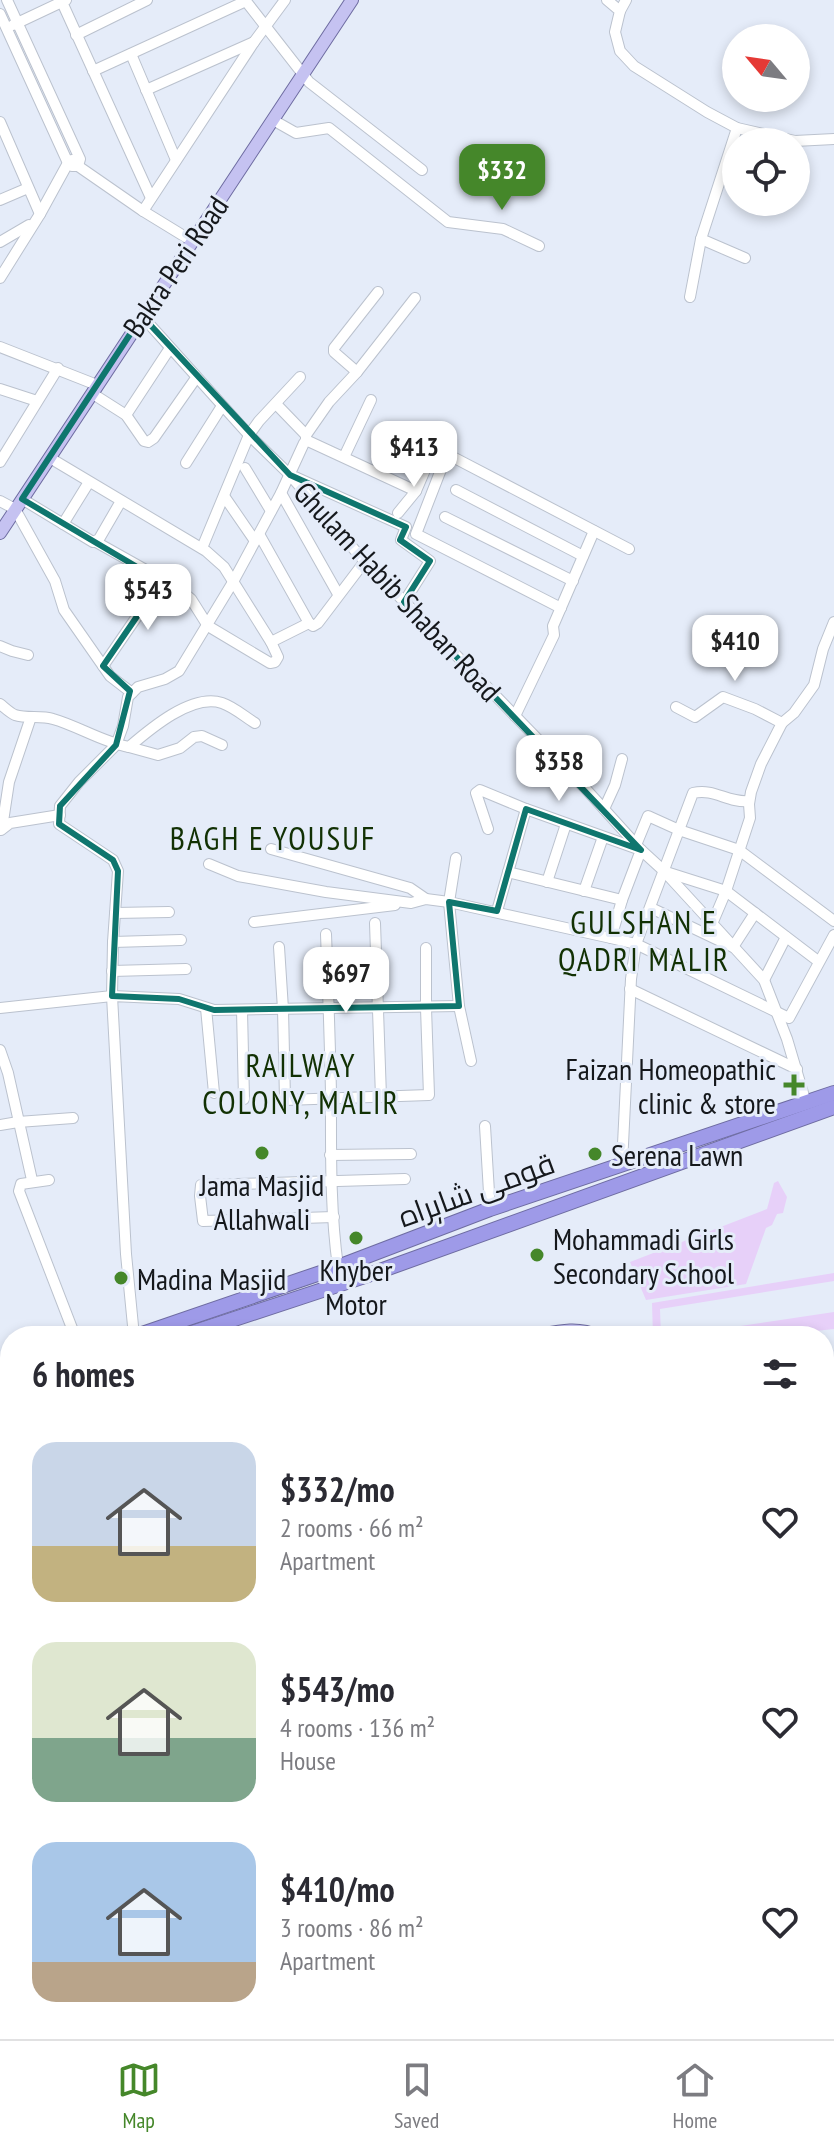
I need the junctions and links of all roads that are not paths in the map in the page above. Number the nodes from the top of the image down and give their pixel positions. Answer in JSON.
{"nodes":[{"id":1,"x":7,"y":0,"type":"edge"},
{"id":2,"x":147,"y":0,"type":"edge"},
{"id":3,"x":245,"y":0,"type":"edge"},
{"id":4,"x":285,"y":0,"type":"edge"},
{"id":5,"x":352,"y":0,"type":"edge"},
{"id":6,"x":607,"y":0,"type":"edge"},
{"id":7,"x":626,"y":0,"type":"edge"},
{"id":8,"x":63,"y":1,"type":"edge"},
{"id":9,"x":620,"y":11,"type":"junction"},
{"id":10,"x":0,"y":14,"type":"edge"},
{"id":11,"x":18,"y":23,"type":"junction"},
{"id":12,"x":267,"y":26,"type":"junction"},
{"id":13,"x":3,"y":30,"type":"edge"},
{"id":14,"x":76,"y":35,"type":"junction"},
{"id":15,"x":254,"y":42,"type":"junction"},
{"id":16,"x":131,"y":54,"type":"junction"},
{"id":17,"x":93,"y":71,"type":"junction"},
{"id":18,"x":303,"y":74,"type":"junction"},
{"id":19,"x":146,"y":90,"type":"junction"},
{"id":20,"x":273,"y":120,"type":"junction"},
{"id":21,"x":0,"y":122,"type":"edge"},
{"id":22,"x":737,"y":128,"type":"edge"},
{"id":23,"x":834,"y":139,"type":"edge"},
{"id":24,"x":810,"y":140,"type":"edge"},
{"id":25,"x":176,"y":160,"type":"junction"},
{"id":26,"x":75,"y":161,"type":"junction"},
{"id":27,"x":422,"y":170,"type":"dead end"},
{"id":28,"x":722,"y":174,"type":"edge"},
{"id":29,"x":28,"y":188,"type":"junction"},
{"id":30,"x":151,"y":198,"type":"junction"},
{"id":31,"x":0,"y":200,"type":"edge"},
{"id":32,"x":143,"y":211,"type":"junction"},
{"id":33,"x":36,"y":218,"type":"junction"},
{"id":34,"x":701,"y":239,"type":"junction"},
{"id":35,"x":192,"y":241,"type":"junction"},
{"id":36,"x":0,"y":242,"type":"edge"},
{"id":37,"x":539,"y":246,"type":"dead end"},
{"id":38,"x":745,"y":258,"type":"dead end"},
{"id":39,"x":4,"y":264,"type":"edge"},
{"id":40,"x":0,"y":278,"type":"edge"},
{"id":41,"x":378,"y":292,"type":"dead end"},
{"id":42,"x":690,"y":297,"type":"dead end"},
{"id":43,"x":415,"y":298,"type":"dead end"},
{"id":44,"x":142,"y":316,"type":"junction"},
{"id":45,"x":0,"y":347,"type":"edge"},
{"id":46,"x":170,"y":348,"type":"junction"},
{"id":47,"x":58,"y":368,"type":"junction"},
{"id":48,"x":357,"y":372,"type":"junction"},
{"id":49,"x":300,"y":377,"type":"dead end"},
{"id":50,"x":196,"y":378,"type":"junction"},
{"id":51,"x":0,"y":389,"type":"edge"},
{"id":52,"x":95,"y":389,"type":"junction"},
{"id":53,"x":371,"y":400,"type":"dead end"},
{"id":54,"x":37,"y":401,"type":"junction"},
{"id":55,"x":276,"y":404,"type":"junction"},
{"id":56,"x":222,"y":406,"type":"junction"},
{"id":57,"x":126,"y":415,"type":"junction"},
{"id":58,"x":249,"y":435,"type":"junction"},
{"id":59,"x":306,"y":438,"type":"junction"},
{"id":60,"x":431,"y":456,"type":"dead end"},
{"id":61,"x":344,"y":457,"type":"junction"},
{"id":62,"x":50,"y":458,"type":"junction"},
{"id":63,"x":0,"y":462,"type":"edge"},
{"id":64,"x":186,"y":463,"type":"dead end"},
{"id":65,"x":245,"y":468,"type":"dead end"},
{"id":66,"x":290,"y":475,"type":"junction"},
{"id":67,"x":89,"y":482,"type":"junction"},
{"id":68,"x":456,"y":490,"type":"dead end"},
{"id":69,"x":416,"y":491,"type":"junction"},
{"id":70,"x":281,"y":493,"type":"junction"},
{"id":71,"x":224,"y":496,"type":"junction"},
{"id":72,"x":0,"y":501,"type":"edge"},
{"id":73,"x":121,"y":501,"type":"junction"},
{"id":74,"x":19,"y":504,"type":"junction"},
{"id":75,"x":271,"y":511,"type":"junction"},
{"id":76,"x":398,"y":513,"type":"dead end"},
{"id":77,"x":445,"y":517,"type":"dead end"},
{"id":78,"x":63,"y":524,"type":"junction"},
{"id":79,"x":594,"y":531,"type":"junction"},
{"id":80,"x":0,"y":533,"type":"edge"},
{"id":81,"x":257,"y":537,"type":"junction"},
{"id":82,"x":96,"y":542,"type":"junction"},
{"id":83,"x":202,"y":548,"type":"junction"},
{"id":84,"x":629,"y":549,"type":"dead end"},
{"id":85,"x":583,"y":556,"type":"junction"},
{"id":86,"x":365,"y":561,"type":"junction"},
{"id":87,"x":154,"y":577,"type":"junction"},
{"id":88,"x":573,"y":581,"type":"junction"},
{"id":89,"x":233,"y":582,"type":"junction"},
{"id":90,"x":338,"y":594,"type":"junction"},
{"id":91,"x":404,"y":602,"type":"junction"},
{"id":92,"x":561,"y":608,"type":"junction"},
{"id":93,"x":834,"y":622,"type":"edge"},
{"id":94,"x":309,"y":623,"type":"junction"},
{"id":95,"x":208,"y":626,"type":"junction"},
{"id":96,"x":271,"y":642,"type":"junction"},
{"id":97,"x":0,"y":646,"type":"edge"},
{"id":98,"x":28,"y":655,"type":"dead end"},
{"id":99,"x":103,"y":666,"type":"junction"},
{"id":100,"x":132,"y":693,"type":"junction"},
{"id":101,"x":0,"y":704,"type":"edge"},
{"id":102,"x":676,"y":707,"type":"dead end"},
{"id":103,"x":515,"y":716,"type":"junction"},
{"id":104,"x":31,"y":717,"type":"junction"},
{"id":105,"x":255,"y":723,"type":"dead end"},
{"id":106,"x":782,"y":723,"type":"junction"},
{"id":107,"x":116,"y":745,"type":"junction"},
{"id":108,"x":222,"y":745,"type":"dead end"},
{"id":109,"x":129,"y":747,"type":"junction"},
{"id":110,"x":622,"y":759,"type":"dead end"},
{"id":111,"x":749,"y":801,"type":"junction"},
{"id":112,"x":526,"y":809,"type":"junction"},
{"id":113,"x":604,"y":809,"type":"junction"},
{"id":114,"x":60,"y":815,"type":"junction"},
{"id":115,"x":566,"y":824,"type":"junction"},
{"id":116,"x":488,"y":829,"type":"dead end"},
{"id":117,"x":1,"y":830,"type":"edge"},
{"id":118,"x":679,"y":830,"type":"junction"},
{"id":119,"x":603,"y":837,"type":"junction"},
{"id":120,"x":638,"y":848,"type":"junction"},
{"id":121,"x":271,"y":849,"type":"dead end"},
{"id":122,"x":739,"y":850,"type":"junction"},
{"id":123,"x":456,"y":858,"type":"dead end"},
{"id":124,"x":209,"y":864,"type":"dead end"},
{"id":125,"x":664,"y":871,"type":"junction"},
{"id":126,"x":508,"y":872,"type":"junction"},
{"id":127,"x":547,"y":882,"type":"junction"},
{"id":128,"x":584,"y":891,"type":"junction"},
{"id":129,"x":726,"y":891,"type":"junction"},
{"id":130,"x":426,"y":899,"type":"junction"},
{"id":131,"x":622,"y":900,"type":"junction"},
{"id":132,"x":449,"y":902,"type":"junction"},
{"id":133,"x":411,"y":903,"type":"junction"},
{"id":134,"x":651,"y":908,"type":"junction"},
{"id":135,"x":497,"y":911,"type":"junction"},
{"id":136,"x":169,"y":912,"type":"dead end"},
{"id":137,"x":115,"y":913,"type":"junction"},
{"id":138,"x":755,"y":913,"type":"junction"},
{"id":139,"x":834,"y":921,"type":"edge"},
{"id":140,"x":254,"y":922,"type":"dead end"},
{"id":141,"x":375,"y":923,"type":"dead end"},
{"id":142,"x":712,"y":924,"type":"junction"},
{"id":143,"x":326,"y":934,"type":"dead end"},
{"id":144,"x":834,"y":935,"type":"edge"},
{"id":145,"x":786,"y":937,"type":"junction"},
{"id":146,"x":611,"y":938,"type":"junction"},
{"id":147,"x":181,"y":940,"type":"dead end"},
{"id":148,"x":113,"y":942,"type":"junction"},
{"id":149,"x":636,"y":944,"type":"junction"},
{"id":150,"x":279,"y":947,"type":"dead end"},
{"id":151,"x":733,"y":947,"type":"junction"},
{"id":152,"x":426,"y":948,"type":"dead end"},
{"id":153,"x":818,"y":961,"type":"junction"},
{"id":154,"x":186,"y":969,"type":"dead end"},
{"id":155,"x":112,"y":971,"type":"junction"},
{"id":156,"x":764,"y":980,"type":"junction"},
{"id":157,"x":630,"y":989,"type":"junction"},
{"id":158,"x":112,"y":996,"type":"junction"},
{"id":159,"x":459,"y":1006,"type":"junction"},
{"id":160,"x":0,"y":1008,"type":"edge"},
{"id":161,"x":206,"y":1008,"type":"junction"},
{"id":162,"x":378,"y":1008,"type":"junction"},
{"id":163,"x":426,"y":1008,"type":"junction"},
{"id":164,"x":283,"y":1009,"type":"junction"},
{"id":165,"x":329,"y":1009,"type":"junction"},
{"id":166,"x":242,"y":1010,"type":"junction"},
{"id":167,"x":777,"y":1013,"type":"junction"},
{"id":168,"x":0,"y":1050,"type":"edge"},
{"id":169,"x":471,"y":1061,"type":"dead end"},
{"id":170,"x":797,"y":1069,"type":"junction"},
{"id":171,"x":214,"y":1093,"type":"dead end"},
{"id":172,"x":834,"y":1093,"type":"edge"},
{"id":173,"x":381,"y":1097,"type":"junction"},
{"id":174,"x":331,"y":1098,"type":"junction"},
{"id":175,"x":244,"y":1099,"type":"dead end"},
{"id":176,"x":806,"y":1103,"type":"junction"},
{"id":177,"x":834,"y":1107,"type":"edge"},
{"id":178,"x":73,"y":1118,"type":"dead end"},
{"id":179,"x":18,"y":1122,"type":"junction"},
{"id":180,"x":0,"y":1125,"type":"edge"},
{"id":181,"x":485,"y":1126,"type":"dead end"},
{"id":182,"x":411,"y":1154,"type":"dead end"},
{"id":183,"x":330,"y":1155,"type":"junction"},
{"id":184,"x":622,"y":1165,"type":"junction"},
{"id":185,"x":331,"y":1179,"type":"junction"},
{"id":186,"x":405,"y":1179,"type":"dead end"},
{"id":187,"x":32,"y":1180,"type":"dead end"},
{"id":188,"x":49,"y":1180,"type":"dead end"},
{"id":189,"x":490,"y":1209,"type":"junction"},
{"id":190,"x":334,"y":1217,"type":"junction"},
{"id":191,"x":338,"y":1267,"type":"junction"},
{"id":192,"x":71,"y":1326,"type":"edge"},
{"id":193,"x":134,"y":1326,"type":"edge"},
{"id":194,"x":164,"y":1326,"type":"edge"},
{"id":195,"x":213,"y":1326,"type":"edge"}],
"edges":[{"from":1,"to":11,"type":"street"},
{"from":2,"to":14,"type":"street"},
{"from":3,"to":12,"type":"street"},
{"from":3,"to":16,"type":"street"},
{"from":4,"to":12,"type":"street"},
{"from":5,"to":18,"type":"main road","name":"Bakra Peri Road"},
{"from":6,"to":9,"type":"street"},
{"from":7,"to":9,"type":"street"},
{"from":8,"to":11,"type":"street"},
{"from":8,"to":14,"type":"street"},
{"from":9,"to":22,"type":"street"},
{"from":10,"to":13,"type":"street"},
{"from":11,"to":13,"type":"street"},
{"from":11,"to":26,"type":"street"},
{"from":12,"to":15,"type":"street"},
{"from":12,"to":18,"type":"street"},
{"from":13,"to":26,"type":"street"},
{"from":14,"to":17,"type":"street"},
{"from":15,"to":19,"type":"street"},
{"from":15,"to":25,"type":"street"},
{"from":16,"to":17,"type":"street"},
{"from":16,"to":19,"type":"street"},
{"from":17,"to":30,"type":"street"},
{"from":18,"to":20,"type":"main road","name":"Bakra Peri Road"},
{"from":18,"to":27,"type":"street"},
{"from":19,"to":25,"type":"street"},
{"from":20,"to":35,"type":"main road","name":"Bakra Peri Road"},
{"from":20,"to":37,"type":"street"},
{"from":21,"to":29,"type":"street"},
{"from":23,"to":24,"type":"street"},
{"from":25,"to":30,"type":"street"},
{"from":26,"to":32,"type":"street"},
{"from":26,"to":33,"type":"street"},
{"from":28,"to":34,"type":"street"},
{"from":29,"to":31,"type":"street"},
{"from":29,"to":33,"type":"street"},
{"from":30,"to":32,"type":"street"},
{"from":32,"to":35,"type":"street"},
{"from":33,"to":36,"type":"street"},
{"from":33,"to":39,"type":"street"},
{"from":34,"to":38,"type":"street"},
{"from":34,"to":42,"type":"street"},
{"from":35,"to":44,"type":"main road","name":"Bakra Peri Road"},
{"from":39,"to":40,"type":"street"},
{"from":41,"to":48,"type":"street"},
{"from":43,"to":48,"type":"street"},
{"from":44,"to":46,"type":"street","name":"Ghulam Habib Shaban Road"},
{"from":44,"to":52,"type":"main road","name":"Bakra Peri Road"},
{"from":45,"to":47,"type":"street"},
{"from":46,"to":50,"type":"street","name":"Ghulam Habib Shaban Road"},
{"from":46,"to":57,"type":"street"},
{"from":47,"to":52,"type":"street"},
{"from":47,"to":54,"type":"street"},
{"from":48,"to":59,"type":"street"},
{"from":49,"to":55,"type":"street"},
{"from":50,"to":56,"type":"street","name":"Ghulam Habib Shaban Road"},
{"from":50,"to":57,"type":"street"},
{"from":51,"to":54,"type":"street"},
{"from":52,"to":57,"type":"street"},
{"from":52,"to":62,"type":"main road","name":"Bakra Peri Road"},
{"from":53,"to":61,"type":"street"},
{"from":54,"to":63,"type":"street"},
{"from":55,"to":58,"type":"street"},
{"from":55,"to":59,"type":"street"},
{"from":56,"to":58,"type":"street","name":"Ghulam Habib Shaban Road"},
{"from":56,"to":64,"type":"street"},
{"from":58,"to":66,"type":"street","name":"Ghulam Habib Shaban Road"},
{"from":58,"to":71,"type":"street"},
{"from":59,"to":61,"type":"street"},
{"from":59,"to":66,"type":"street"},
{"from":60,"to":69,"type":"street"},
{"from":61,"to":69,"type":"street"},
{"from":62,"to":67,"type":"street"},
{"from":62,"to":74,"type":"main road","name":"Bakra Peri Road"},
{"from":65,"to":75,"type":"street"},
{"from":66,"to":70,"type":"street"},
{"from":66,"to":86,"type":"street","name":"Ghulam Habib Shaban Road"},
{"from":66,"to":91,"type":"street"},
{"from":67,"to":73,"type":"street"},
{"from":67,"to":78,"type":"street"},
{"from":68,"to":85,"type":"street"},
{"from":69,"to":76,"type":"street"},
{"from":70,"to":75,"type":"street"},
{"from":70,"to":90,"type":"street"},
{"from":71,"to":81,"type":"street"},
{"from":71,"to":83,"type":"street"},
{"from":72,"to":74,"type":"street"},
{"from":73,"to":82,"type":"street"},
{"from":73,"to":83,"type":"street"},
{"from":74,"to":78,"type":"street"},
{"from":74,"to":80,"type":"main road","name":"Bakra Peri Road"},
{"from":74,"to":99,"type":"street"},
{"from":75,"to":81,"type":"street"},
{"from":77,"to":88,"type":"street"},
{"from":78,"to":82,"type":"street"},
{"from":79,"to":84,"type":"street"},
{"from":79,"to":85,"type":"street"},
{"from":79,"to":92,"type":"street"},
{"from":81,"to":89,"type":"street"},
{"from":81,"to":94,"type":"street"},
{"from":82,"to":87,"type":"street"},
{"from":83,"to":89,"type":"street"},
{"from":85,"to":88,"type":"street"},
{"from":86,"to":90,"type":"street"},
{"from":86,"to":91,"type":"street","name":"Ghulam Habib Shaban Road"},
{"from":87,"to":95,"type":"street"},
{"from":87,"to":99,"type":"street"},
{"from":88,"to":92,"type":"street"},
{"from":89,"to":95,"type":"street"},
{"from":89,"to":96,"type":"street"},
{"from":90,"to":94,"type":"street"},
{"from":91,"to":103,"type":"street","name":"Ghulam Habib Shaban Road"},
{"from":92,"to":103,"type":"street"},
{"from":93,"to":106,"type":"street"},
{"from":94,"to":96,"type":"street"},
{"from":95,"to":96,"type":"street"},
{"from":95,"to":100,"type":"street"},
{"from":97,"to":98,"type":"street"},
{"from":99,"to":100,"type":"street"},
{"from":100,"to":107,"type":"street"},
{"from":101,"to":104,"type":"street"},
{"from":102,"to":106,"type":"street"},
{"from":103,"to":113,"type":"street","name":"Ghulam Habib Shaban Road"},
{"from":104,"to":107,"type":"street"},
{"from":104,"to":117,"type":"street"},
{"from":105,"to":109,"type":"street"},
{"from":106,"to":111,"type":"street"},
{"from":107,"to":109,"type":"street"},
{"from":107,"to":114,"type":"street"},
{"from":108,"to":109,"type":"street"},
{"from":110,"to":113,"type":"street"},
{"from":111,"to":118,"type":"street"},
{"from":111,"to":122,"type":"street"},
{"from":112,"to":115,"type":"street"},
{"from":112,"to":116,"type":"street"},
{"from":112,"to":126,"type":"street"},
{"from":113,"to":120,"type":"street","name":"Ghulam Habib Shaban Road"},
{"from":114,"to":117,"type":"street"},
{"from":114,"to":137,"type":"street"},
{"from":115,"to":119,"type":"street"},
{"from":115,"to":127,"type":"street"},
{"from":118,"to":120,"type":"street"},
{"from":118,"to":122,"type":"street"},
{"from":118,"to":125,"type":"street"},
{"from":119,"to":120,"type":"street"},
{"from":119,"to":128,"type":"street"},
{"from":120,"to":125,"type":"street","name":"Ghulam Habib Shaban Road"},
{"from":120,"to":131,"type":"street"},
{"from":121,"to":130,"type":"street"},
{"from":122,"to":129,"type":"street"},
{"from":122,"to":139,"type":"street"},
{"from":123,"to":132,"type":"street"},
{"from":124,"to":133,"type":"street"},
{"from":125,"to":129,"type":"street"},
{"from":125,"to":134,"type":"street"},
{"from":125,"to":142,"type":"street","name":"Ghulam Habib Shaban Road"},
{"from":126,"to":127,"type":"street"},
{"from":126,"to":135,"type":"street"},
{"from":127,"to":128,"type":"street"},
{"from":128,"to":131,"type":"street"},
{"from":129,"to":138,"type":"street"},
{"from":129,"to":142,"type":"street"},
{"from":130,"to":132,"type":"street"},
{"from":130,"to":133,"type":"street"},
{"from":131,"to":146,"type":"street"},
{"from":132,"to":135,"type":"street"},
{"from":132,"to":159,"type":"street"},
{"from":133,"to":140,"type":"street"},
{"from":134,"to":149,"type":"street"},
{"from":134,"to":151,"type":"street"},
{"from":135,"to":146,"type":"street"},
{"from":136,"to":137,"type":"street"},
{"from":137,"to":148,"type":"street"},
{"from":138,"to":145,"type":"street"},
{"from":138,"to":151,"type":"street"},
{"from":141,"to":162,"type":"street"},
{"from":142,"to":151,"type":"street","name":"Ghulam Habib Shaban Road"},
{"from":143,"to":165,"type":"street"},
{"from":144,"to":153,"type":"street"},
{"from":145,"to":153,"type":"street"},
{"from":145,"to":156,"type":"street"},
{"from":146,"to":149,"type":"street"},
{"from":147,"to":148,"type":"street"},
{"from":148,"to":155,"type":"street"},
{"from":149,"to":157,"type":"street"},
{"from":149,"to":167,"type":"street"},
{"from":150,"to":164,"type":"street"},
{"from":151,"to":156,"type":"street","name":"Ghulam Habib Shaban Road"},
{"from":152,"to":163,"type":"street"},
{"from":153,"to":167,"type":"street"},
{"from":154,"to":155,"type":"street"},
{"from":155,"to":158,"type":"street"},
{"from":156,"to":167,"type":"street","name":"Ghulam Habib Shaban Road"},
{"from":157,"to":170,"type":"street"},
{"from":157,"to":184,"type":"street"},
{"from":158,"to":160,"type":"street"},
{"from":158,"to":161,"type":"street"},
{"from":158,"to":193,"type":"street"},
{"from":159,"to":163,"type":"street"},
{"from":159,"to":169,"type":"street"},
{"from":161,"to":166,"type":"street"},
{"from":161,"to":171,"type":"street"},
{"from":162,"to":163,"type":"street"},
{"from":162,"to":165,"type":"street"},
{"from":162,"to":173,"type":"street"},
{"from":163,"to":173,"type":"street"},
{"from":164,"to":165,"type":"street"},
{"from":164,"to":166,"type":"street"},
{"from":164,"to":174,"type":"street"},
{"from":165,"to":174,"type":"street"},
{"from":166,"to":175,"type":"street"},
{"from":167,"to":170,"type":"street","name":"Ghulam Habib Shaban Road"},
{"from":168,"to":179,"type":"street"},
{"from":170,"to":176,"type":"street","name":"Ghulam Habib Shaban Road"},
{"from":172,"to":176,"type":"highway","name":"قومی شاہراہ"},
{"from":173,"to":174,"type":"street"},
{"from":174,"to":183,"type":"street"},
{"from":176,"to":184,"type":"highway","name":"قومی شاہراہ"},
{"from":177,"to":195,"type":"highway","name":"قومی شاہراہ"},
{"from":178,"to":179,"type":"street"},
{"from":179,"to":180,"type":"street"},
{"from":179,"to":187,"type":"street"},
{"from":181,"to":189,"type":"street"},
{"from":182,"to":183,"type":"street"},
{"from":183,"to":185,"type":"street"},
{"from":184,"to":189,"type":"highway","name":"قومی شاہراہ"},
{"from":185,"to":186,"type":"street"},
{"from":185,"to":190,"type":"street"},
{"from":185,"to":190,"type":"street"},
{"from":188,"to":192,"type":"street"},
{"from":189,"to":191,"type":"highway","name":"قومی شاہراہ"},
{"from":190,"to":191,"type":"street"},
{"from":191,"to":194,"type":"highway","name":"قومی شاہراہ"}]}
